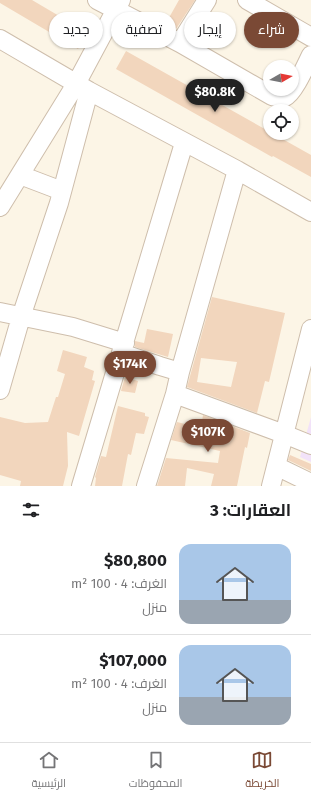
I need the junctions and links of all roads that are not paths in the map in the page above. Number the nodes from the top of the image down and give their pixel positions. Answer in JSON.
{"nodes":[{"id":1,"x":97,"y":0,"type":"edge"},
{"id":2,"x":207,"y":0,"type":"edge"},
{"id":3,"x":247,"y":0,"type":"edge"},
{"id":4,"x":118,"y":5,"type":"edge"},
{"id":5,"x":311,"y":37,"type":"edge"},
{"id":6,"x":1,"y":42,"type":"edge"},
{"id":7,"x":180,"y":44,"type":"junction"},
{"id":8,"x":311,"y":55,"type":"edge"},
{"id":9,"x":82,"y":87,"type":"junction"},
{"id":10,"x":184,"y":143,"type":"junction"},
{"id":11,"x":237,"y":170,"type":"junction"},
{"id":12,"x":20,"y":175,"type":"junction"},
{"id":13,"x":62,"y":191,"type":"junction"},
{"id":14,"x":2,"y":198,"type":"edge"},
{"id":15,"x":311,"y":212,"type":"edge"},
{"id":16,"x":0,"y":312,"type":"edge"},
{"id":17,"x":21,"y":317,"type":"junction"},
{"id":18,"x":311,"y":328,"type":"edge"},
{"id":19,"x":123,"y":348,"type":"junction"},
{"id":20,"x":180,"y":372,"type":"junction"},
{"id":21,"x":0,"y":390,"type":"edge"},
{"id":22,"x":175,"y":394,"type":"junction"},
{"id":23,"x":284,"y":434,"type":"junction"},
{"id":24,"x":311,"y":445,"type":"edge"},
{"id":25,"x":276,"y":466,"type":"junction"},
{"id":26,"x":311,"y":483,"type":"edge"},
{"id":27,"x":81,"y":486,"type":"edge"},
{"id":28,"x":146,"y":486,"type":"edge"},
{"id":29,"x":271,"y":486,"type":"edge"}],
"edges":[{"from":1,"to":4,"type":"street"},
{"from":2,"to":7,"type":"street"},
{"from":3,"to":5,"type":"street"},
{"from":4,"to":7,"type":"street"},
{"from":4,"to":9,"type":"street"},
{"from":6,"to":9,"type":"street"},
{"from":7,"to":8,"type":"street"},
{"from":9,"to":10,"type":"street"},
{"from":9,"to":12,"type":"street"},
{"from":9,"to":13,"type":"street"},
{"from":10,"to":11,"type":"street"},
{"from":10,"to":19,"type":"street"},
{"from":11,"to":15,"type":"street"},
{"from":11,"to":20,"type":"street"},
{"from":12,"to":13,"type":"street"},
{"from":12,"to":14,"type":"street"},
{"from":13,"to":17,"type":"street"},
{"from":16,"to":17,"type":"street"},
{"from":17,"to":19,"type":"street"},
{"from":17,"to":21,"type":"street"},
{"from":18,"to":23,"type":"street"},
{"from":19,"to":20,"type":"street"},
{"from":19,"to":27,"type":"street"},
{"from":20,"to":22,"type":"street"},
{"from":22,"to":23,"type":"street"},
{"from":22,"to":28,"type":"street"},
{"from":23,"to":24,"type":"street"},
{"from":23,"to":25,"type":"street"},
{"from":25,"to":26,"type":"street"},
{"from":25,"to":29,"type":"street"}]}
